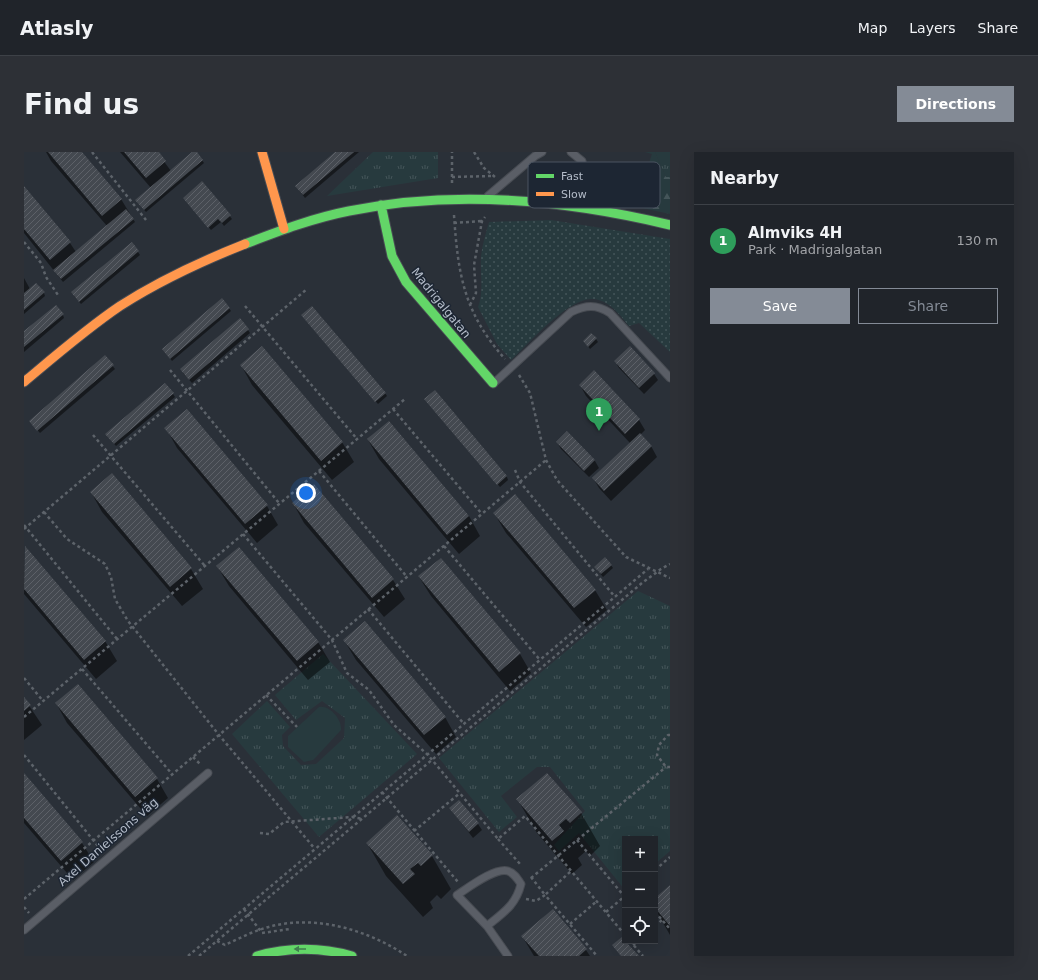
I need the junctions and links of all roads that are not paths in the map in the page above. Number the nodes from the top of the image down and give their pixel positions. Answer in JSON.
{"nodes":[{"id":1,"x":262,"y":152,"type":"edge"},
{"id":2,"x":542,"y":152,"type":"edge"},
{"id":3,"x":571,"y":152,"type":"edge"},
{"id":4,"x":582,"y":162,"type":"edge"},
{"id":5,"x":484,"y":199,"type":"junction"},
{"id":6,"x":528,"y":201,"type":"edge"},
{"id":7,"x":381,"y":205,"type":"junction"},
{"id":8,"x":594,"y":208,"type":"edge"},
{"id":9,"x":670,"y":225,"type":"edge"},
{"id":10,"x":284,"y":229,"type":"junction"},
{"id":11,"x":670,"y":378,"type":"edge"},
{"id":12,"x":24,"y":382,"type":"edge"},
{"id":13,"x":494,"y":383,"type":"joint"},
{"id":14,"x":208,"y":773,"type":"dead end"},
{"id":15,"x":487,"y":926,"type":"junction"},
{"id":16,"x":24,"y":930,"type":"edge"},
{"id":17,"x":257,"y":956,"type":"edge"},
{"id":18,"x":352,"y":956,"type":"edge"},
{"id":19,"x":508,"y":956,"type":"edge"}],
"edges":[{"from":1,"to":10,"type":"street"},
{"from":2,"to":5,"type":"lane"},
{"from":3,"to":4,"type":"lane"},
{"from":5,"to":6,"type":"street"},
{"from":5,"to":7,"type":"street"},
{"from":7,"to":10,"type":"street"},
{"from":7,"to":13,"type":"street","name":"Madrigalgatan"},
{"from":8,"to":9,"type":"street"},
{"from":10,"to":12,"type":"street"},
{"from":11,"to":13,"type":"lane"},
{"from":14,"to":16,"type":"lane","name":"Axel Danielssons väg"},
{"from":15,"to":15,"type":"lane"},
{"from":15,"to":19,"type":"lane"},
{"from":18,"to":17,"type":"street","one_way":true}]}
